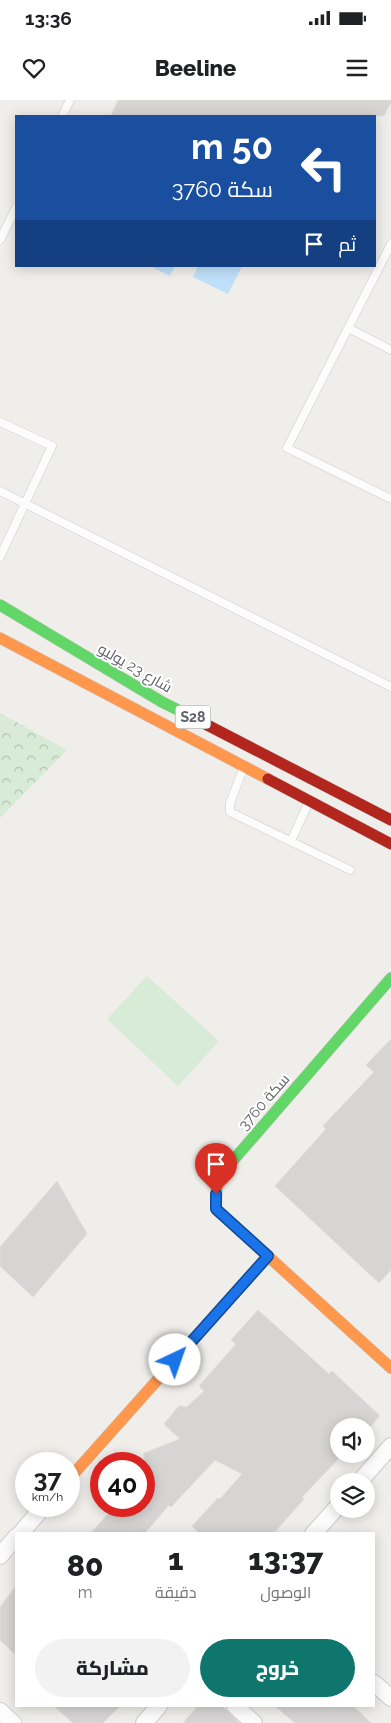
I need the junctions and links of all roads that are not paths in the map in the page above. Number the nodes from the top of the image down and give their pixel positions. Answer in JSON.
{"nodes":[{"id":1,"x":70,"y":100,"type":"edge"},
{"id":2,"x":62,"y":115,"type":"edge"},
{"id":3,"x":15,"y":210,"type":"edge"},
{"id":4,"x":0,"y":240,"type":"edge"},
{"id":5,"x":391,"y":244,"type":"edge"},
{"id":6,"x":348,"y":328,"type":"junction"},
{"id":7,"x":391,"y":350,"type":"edge"},
{"id":8,"x":0,"y":422,"type":"edge"},
{"id":9,"x":0,"y":492,"type":"edge"},
{"id":10,"x":391,"y":500,"type":"edge"},
{"id":11,"x":25,"y":504,"type":"junction"},
{"id":12,"x":0,"y":557,"type":"edge"},
{"id":13,"x":0,"y":605,"type":"edge"},
{"id":14,"x":0,"y":638,"type":"edge"},
{"id":15,"x":391,"y":686,"type":"edge"},
{"id":16,"x":244,"y":766,"type":"junction"},
{"id":17,"x":309,"y":801,"type":"junction"},
{"id":18,"x":391,"y":820,"type":"edge"},
{"id":19,"x":291,"y":841,"type":"junction"},
{"id":20,"x":391,"y":844,"type":"edge"},
{"id":21,"x":350,"y":870,"type":"dead end"},
{"id":22,"x":391,"y":978,"type":"edge"},
{"id":23,"x":268,"y":1256,"type":"junction"},
{"id":24,"x":391,"y":1368,"type":"edge"},
{"id":25,"x":391,"y":1446,"type":"edge"},
{"id":26,"x":80,"y":1467,"type":"edge"},
{"id":27,"x":367,"y":1473,"type":"edge"},
{"id":28,"x":330,"y":1515,"type":"edge"},
{"id":29,"x":35,"y":1517,"type":"edge"},
{"id":30,"x":22,"y":1532,"type":"edge"},
{"id":31,"x":315,"y":1532,"type":"edge"},
{"id":32,"x":15,"y":1538,"type":"edge"},
{"id":33,"x":0,"y":1556,"type":"edge"},
{"id":34,"x":375,"y":1684,"type":"edge"},
{"id":35,"x":391,"y":1698,"type":"edge"},
{"id":36,"x":158,"y":1707,"type":"edge"},
{"id":37,"x":236,"y":1707,"type":"edge"},
{"id":38,"x":0,"y":1711,"type":"edge"},
{"id":39,"x":13,"y":1723,"type":"edge"},
{"id":40,"x":144,"y":1723,"type":"edge"},
{"id":41,"x":254,"y":1723,"type":"edge"}],
"edges":[{"from":1,"to":2,"type":"lane"},
{"from":3,"to":4,"type":"lane"},
{"from":5,"to":6,"type":"lane"},
{"from":6,"to":7,"type":"lane"},
{"from":6,"to":10,"type":"lane"},
{"from":8,"to":11,"type":"lane"},
{"from":9,"to":11,"type":"lane"},
{"from":11,"to":12,"type":"lane"},
{"from":11,"to":15,"type":"lane"},
{"from":13,"to":18,"type":"main road","name":"شارع 23 يوليو","number":"S28"},
{"from":14,"to":16,"type":"main road","number":"S28"},
{"from":16,"to":17,"type":"main road","number":"S28"},
{"from":16,"to":19,"type":"lane"},
{"from":17,"to":19,"type":"lane"},
{"from":17,"to":20,"type":"main road","number":"S28"},
{"from":19,"to":21,"type":"lane"},
{"from":22,"to":23,"type":"main road","name":"سكة 3760"},
{"from":23,"to":24,"type":"main road","name":"سكة 3760"},
{"from":23,"to":26,"type":"main road"},
{"from":25,"to":27,"type":"street"},
{"from":28,"to":31,"type":"street"},
{"from":29,"to":30,"type":"street"},
{"from":32,"to":33,"type":"street"},
{"from":34,"to":35,"type":"street"},
{"from":36,"to":40,"type":"street"},
{"from":37,"to":41,"type":"street"},
{"from":38,"to":39,"type":"street"}]}
